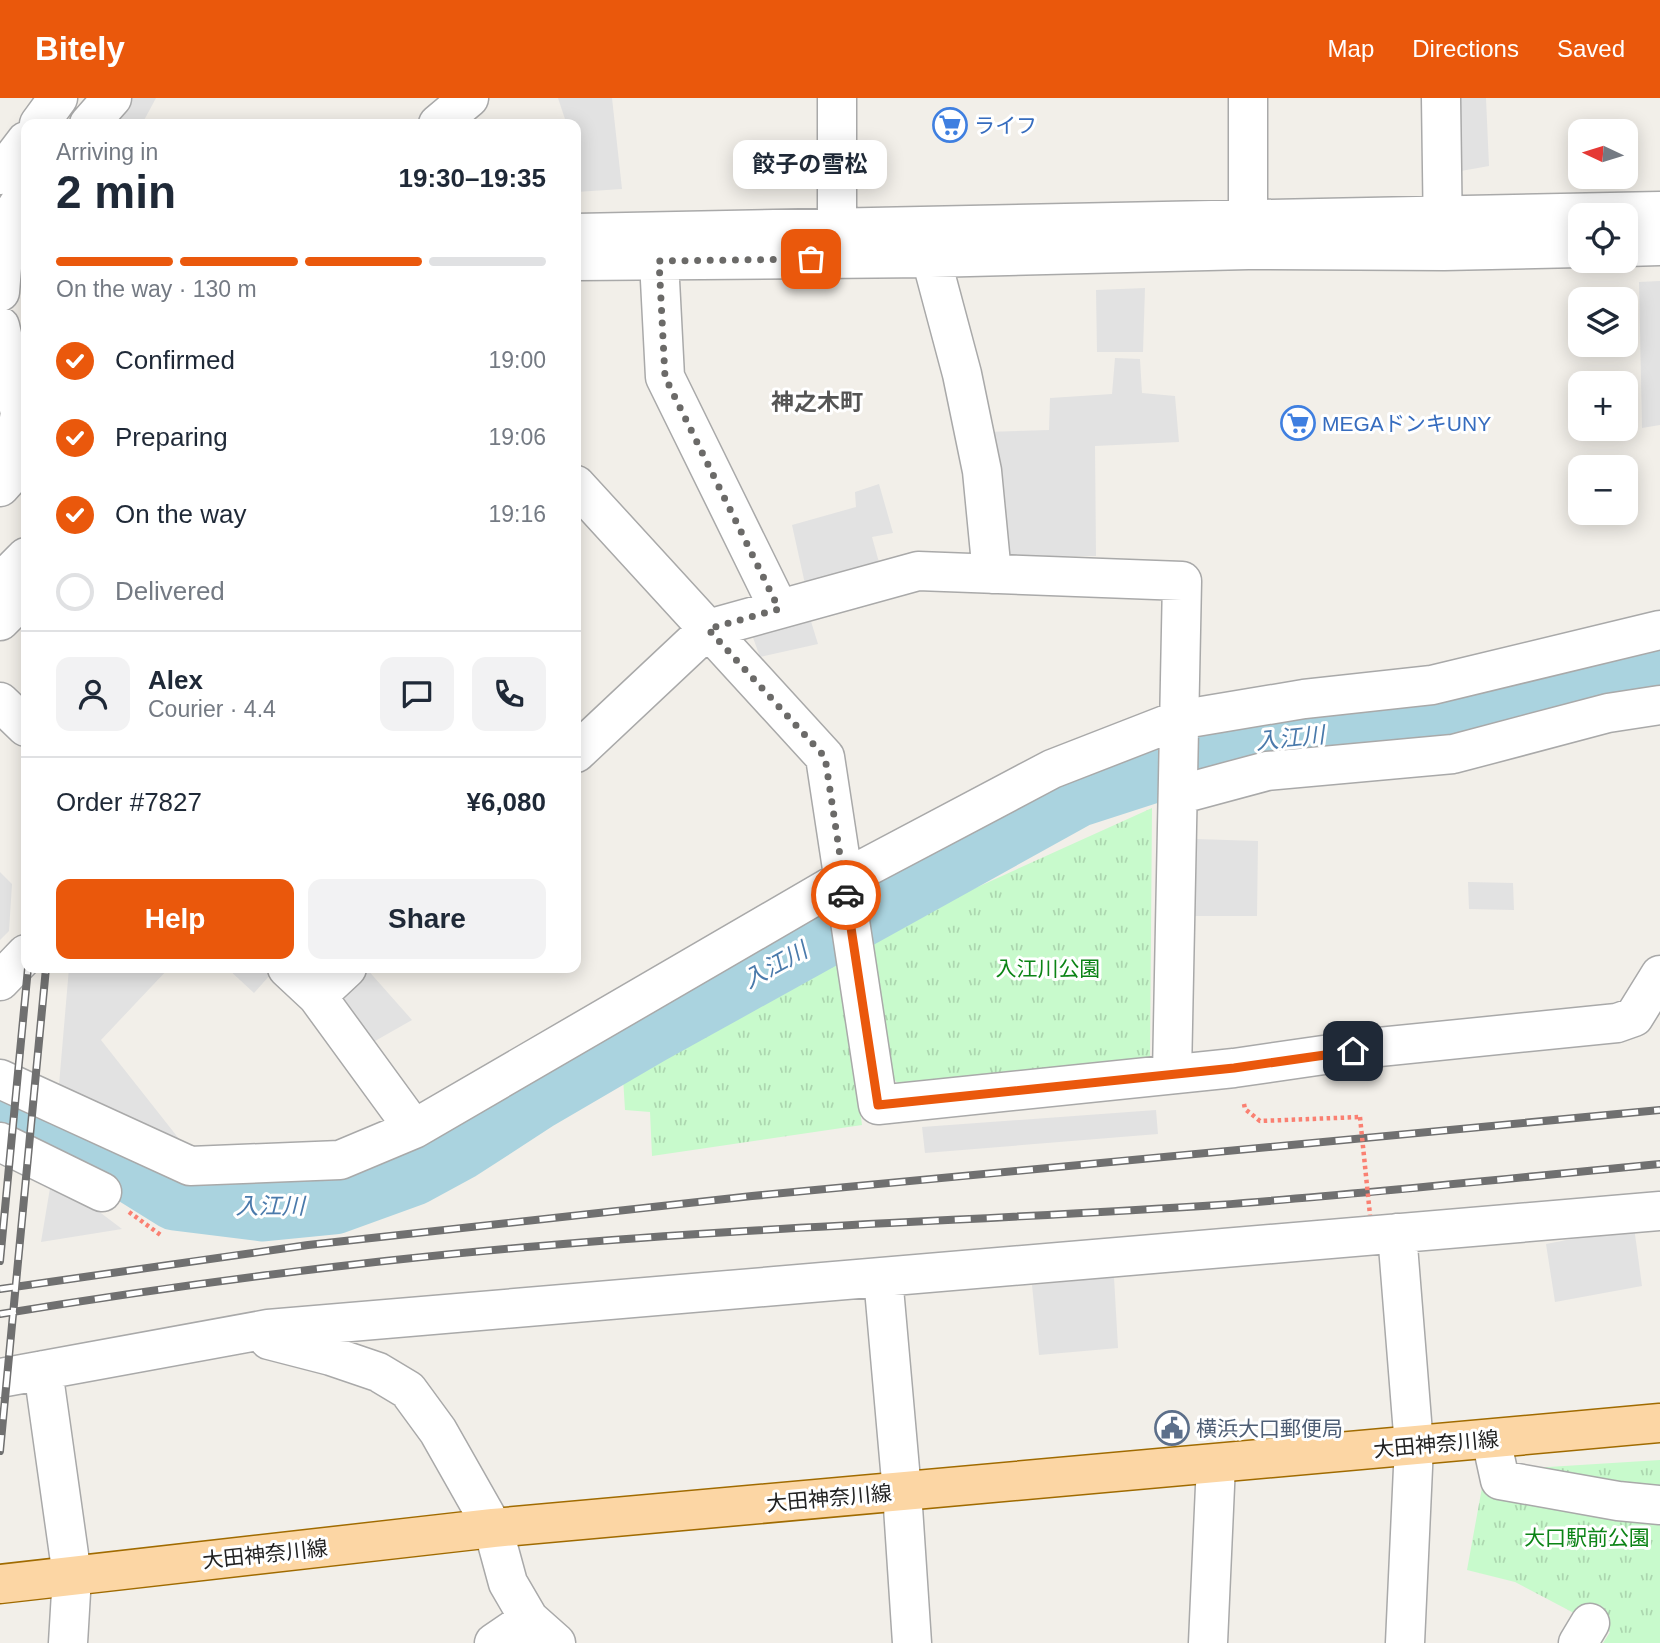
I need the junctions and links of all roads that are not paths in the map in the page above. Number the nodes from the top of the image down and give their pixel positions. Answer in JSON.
{"nodes":[{"id":1,"x":58,"y":98,"type":"edge"},
{"id":2,"x":112,"y":98,"type":"edge"},
{"id":3,"x":468,"y":98,"type":"edge"},
{"id":4,"x":837,"y":98,"type":"edge"},
{"id":5,"x":1248,"y":98,"type":"edge"},
{"id":6,"x":1441,"y":98,"type":"edge"},
{"id":7,"x":42,"y":119,"type":"edge"},
{"id":8,"x":93,"y":119,"type":"edge"},
{"id":9,"x":444,"y":119,"type":"edge"},
{"id":10,"x":21,"y":148,"type":"edge"},
{"id":11,"x":0,"y":176,"type":"edge"},
{"id":12,"x":21,"y":200,"type":"edge"},
{"id":13,"x":1660,"y":211,"type":"edge"},
{"id":14,"x":581,"y":233,"type":"edge"},
{"id":15,"x":1443,"y":234,"type":"junction"},
{"id":16,"x":1249,"y":235,"type":"junction"},
{"id":17,"x":837,"y":243,"type":"junction"},
{"id":18,"x":1660,"y":246,"type":"edge"},
{"id":19,"x":1568,"y":247,"type":"edge"},
{"id":20,"x":1638,"y":247,"type":"edge"},
{"id":21,"x":931,"y":258,"type":"junction"},
{"id":22,"x":581,"y":261,"type":"edge"},
{"id":23,"x":659,"y":261,"type":"junction"},
{"id":24,"x":0,"y":292,"type":"edge"},
{"id":25,"x":0,"y":326,"type":"edge"},
{"id":26,"x":0,"y":487,"type":"edge"},
{"id":27,"x":581,"y":490,"type":"edge"},
{"id":28,"x":21,"y":562,"type":"edge"},
{"id":29,"x":992,"y":574,"type":"junction"},
{"id":30,"x":0,"y":583,"type":"edge"},
{"id":31,"x":21,"y":600,"type":"edge"},
{"id":32,"x":779,"y":609,"type":"junction"},
{"id":33,"x":0,"y":621,"type":"edge"},
{"id":34,"x":708,"y":629,"type":"junction"},
{"id":35,"x":1660,"y":631,"type":"edge"},
{"id":36,"x":0,"y":702,"type":"edge"},
{"id":37,"x":1660,"y":705,"type":"edge"},
{"id":38,"x":21,"y":722,"type":"edge"},
{"id":39,"x":1178,"y":728,"type":"junction"},
{"id":40,"x":581,"y":748,"type":"edge"},
{"id":41,"x":1178,"y":795,"type":"junction"},
{"id":42,"x":845,"y":882,"type":"junction"},
{"id":43,"x":21,"y":959,"type":"edge"},
{"id":44,"x":292,"y":973,"type":"edge"},
{"id":45,"x":342,"y":973,"type":"edge"},
{"id":46,"x":1660,"y":975,"type":"edge"},
{"id":47,"x":0,"y":981,"type":"edge"},
{"id":48,"x":317,"y":996,"type":"junction"},
{"id":49,"x":1172,"y":1074,"type":"junction"},
{"id":50,"x":0,"y":1079,"type":"edge"},
{"id":51,"x":414,"y":1129,"type":"junction"},
{"id":52,"x":0,"y":1142,"type":"edge"},
{"id":53,"x":102,"y":1192,"type":"dead end"},
{"id":54,"x":1660,"y":1211,"type":"edge"},
{"id":55,"x":1383,"y":1224,"type":"junction"},
{"id":56,"x":883,"y":1277,"type":"junction"},
{"id":57,"x":243,"y":1334,"type":"junction"},
{"id":58,"x":43,"y":1370,"type":"junction"},
{"id":59,"x":0,"y":1378,"type":"edge"},
{"id":60,"x":1660,"y":1423,"type":"edge"},
{"id":61,"x":1491,"y":1439,"type":"junction"},
{"id":62,"x":1414,"y":1446,"type":"junction"},
{"id":63,"x":1216,"y":1464,"type":"junction"},
{"id":64,"x":902,"y":1492,"type":"junction"},
{"id":65,"x":1660,"y":1505,"type":"edge"},
{"id":66,"x":493,"y":1528,"type":"junction"},
{"id":67,"x":72,"y":1576,"type":"junction"},
{"id":68,"x":0,"y":1584,"type":"edge"},
{"id":69,"x":542,"y":1631,"type":"edge"},
{"id":70,"x":68,"y":1643,"type":"edge"},
{"id":71,"x":494,"y":1643,"type":"edge"},
{"id":72,"x":912,"y":1643,"type":"edge"},
{"id":73,"x":1208,"y":1643,"type":"edge"},
{"id":74,"x":1405,"y":1643,"type":"edge"}],
"edges":[{"from":1,"to":7,"type":"street"},
{"from":2,"to":8,"type":"street"},
{"from":3,"to":9,"type":"street"},
{"from":4,"to":17,"type":"street"},
{"from":5,"to":16,"type":"street"},
{"from":6,"to":15,"type":"street"},
{"from":10,"to":11,"type":"street"},
{"from":12,"to":24,"type":"street"},
{"from":13,"to":15,"type":"street"},
{"from":14,"to":17,"type":"street"},
{"from":15,"to":16,"type":"street"},
{"from":15,"to":19,"type":"street"},
{"from":16,"to":17,"type":"street"},
{"from":16,"to":21,"type":"street"},
{"from":17,"to":21,"type":"street"},
{"from":17,"to":23,"type":"street"},
{"from":18,"to":20,"type":"street"},
{"from":21,"to":29,"type":"street"},
{"from":22,"to":23,"type":"street"},
{"from":23,"to":32,"type":"street"},
{"from":25,"to":26,"type":"street"},
{"from":27,"to":34,"type":"street"},
{"from":28,"to":30,"type":"street"},
{"from":29,"to":32,"type":"street"},
{"from":29,"to":39,"type":"street"},
{"from":31,"to":33,"type":"street"},
{"from":32,"to":34,"type":"street"},
{"from":34,"to":40,"type":"street"},
{"from":34,"to":42,"type":"street"},
{"from":35,"to":39,"type":"street"},
{"from":36,"to":38,"type":"street"},
{"from":37,"to":41,"type":"street"},
{"from":39,"to":41,"type":"street"},
{"from":39,"to":42,"type":"street"},
{"from":41,"to":49,"type":"street"},
{"from":42,"to":49,"type":"street"},
{"from":42,"to":51,"type":"street"},
{"from":43,"to":47,"type":"street"},
{"from":44,"to":48,"type":"street"},
{"from":45,"to":48,"type":"street"},
{"from":46,"to":49,"type":"street"},
{"from":48,"to":51,"type":"street"},
{"from":50,"to":51,"type":"street"},
{"from":52,"to":53,"type":"street"},
{"from":54,"to":55,"type":"street"},
{"from":55,"to":56,"type":"street"},
{"from":55,"to":62,"type":"street"},
{"from":56,"to":57,"type":"street"},
{"from":56,"to":64,"type":"street"},
{"from":57,"to":58,"type":"street"},
{"from":57,"to":66,"type":"street"},
{"from":58,"to":59,"type":"street"},
{"from":58,"to":67,"type":"street"},
{"from":60,"to":61,"type":"main road","name":"大田神奈川線"},
{"from":61,"to":62,"type":"main road","name":"大田神奈川線"},
{"from":61,"to":65,"type":"street"},
{"from":62,"to":63,"type":"main road","name":"大田神奈川線"},
{"from":62,"to":74,"type":"street"},
{"from":63,"to":64,"type":"main road","name":"大田神奈川線"},
{"from":63,"to":73,"type":"street"},
{"from":64,"to":66,"type":"main road","name":"大田神奈川線"},
{"from":64,"to":72,"type":"street"},
{"from":66,"to":67,"type":"main road","name":"大田神奈川線"},
{"from":66,"to":69,"type":"street"},
{"from":67,"to":68,"type":"main road","name":"大田神奈川線"},
{"from":67,"to":70,"type":"street"},
{"from":69,"to":71,"type":"street"}]}
